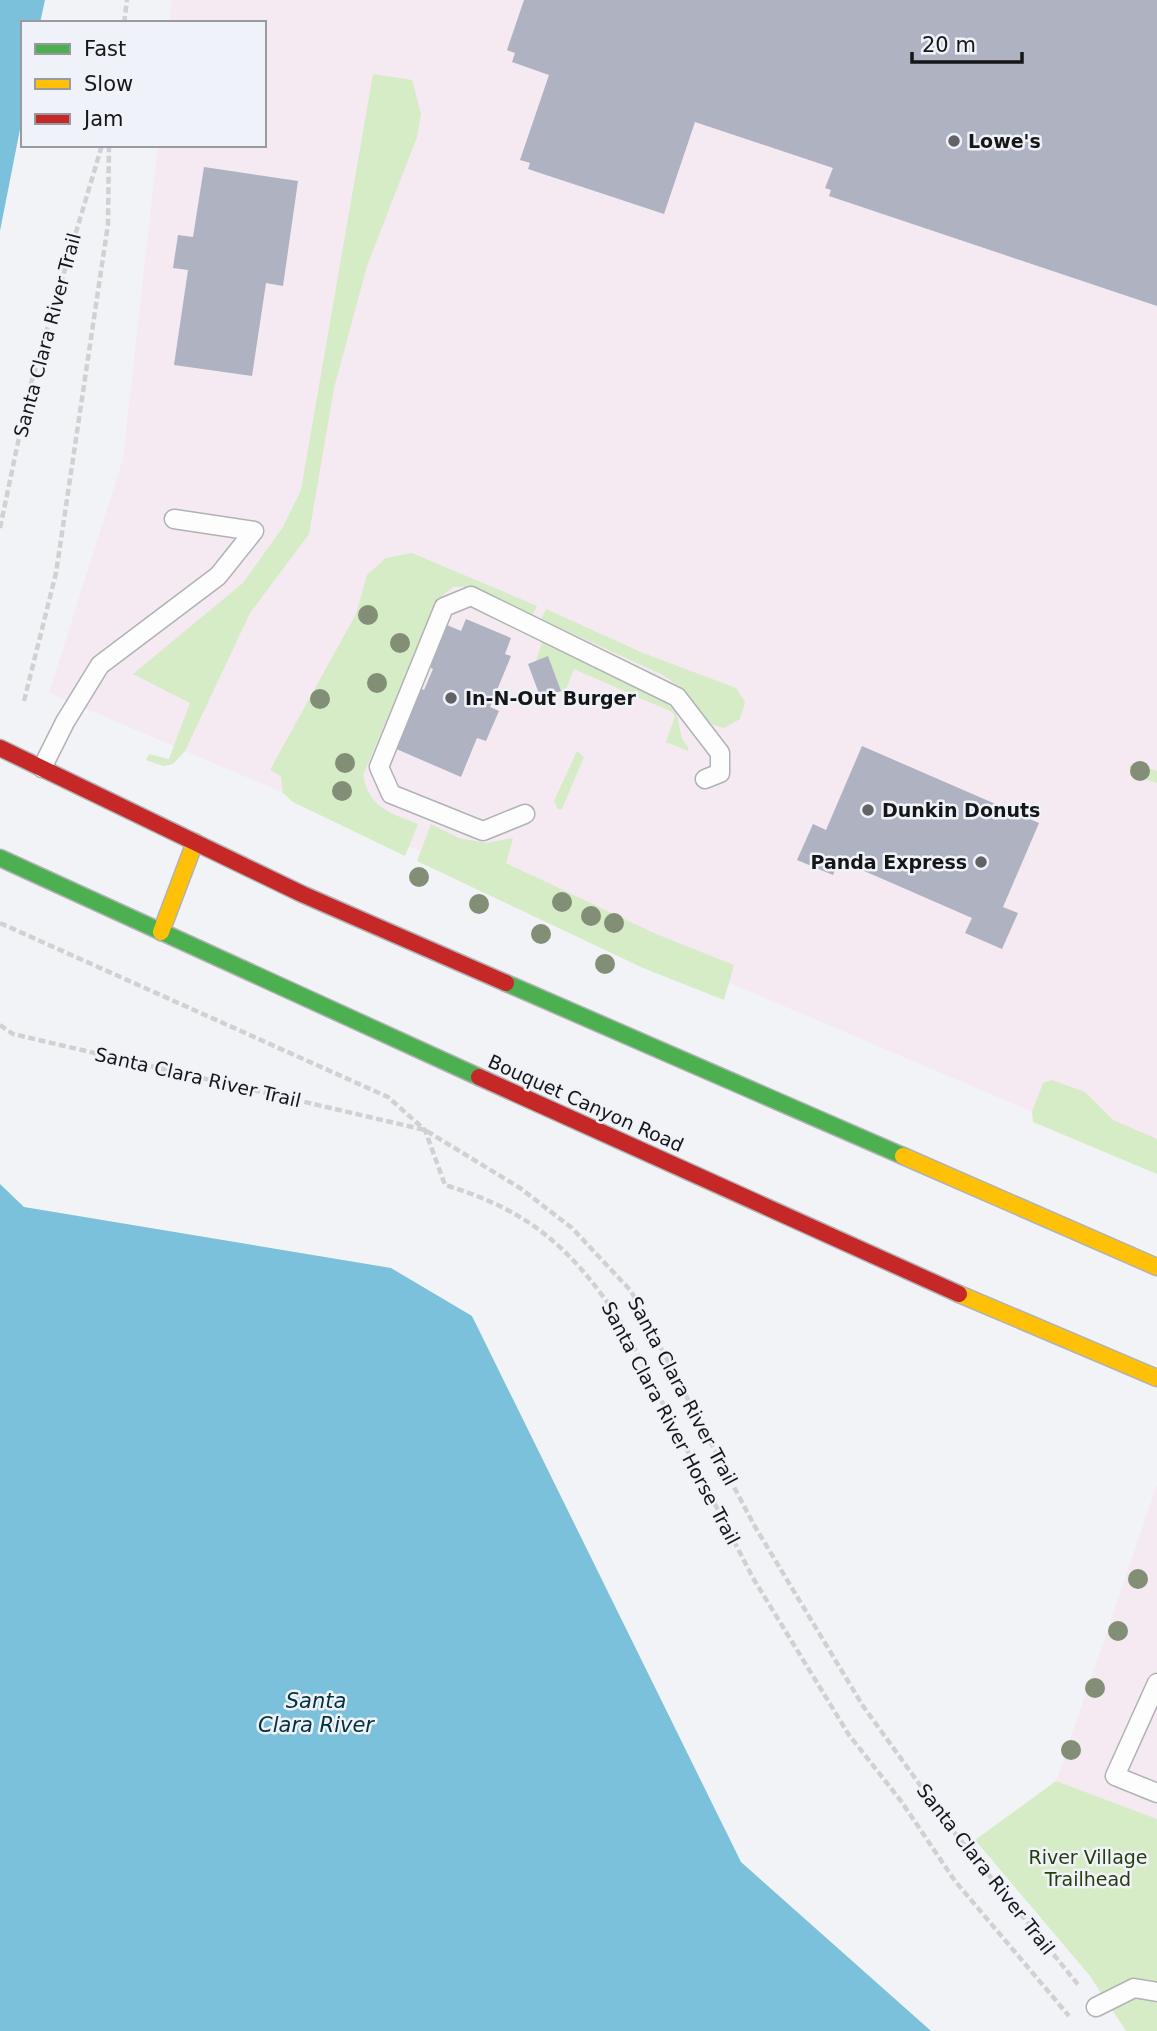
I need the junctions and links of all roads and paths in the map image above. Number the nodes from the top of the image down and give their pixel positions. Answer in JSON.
{"nodes":[{"id":1,"x":127,"y":0,"type":"edge"},
{"id":2,"x":124,"y":21,"type":"edge"},
{"id":3,"x":101,"y":147,"type":"edge"},
{"id":4,"x":110,"y":147,"type":"edge"},
{"id":5,"x":174,"y":519,"type":"dead end"},
{"id":6,"x":0,"y":528,"type":"edge"},
{"id":7,"x":24,"y":701,"type":"dead end"},
{"id":8,"x":0,"y":748,"type":"edge"},
{"id":9,"x":42,"y":768,"type":"junction"},
{"id":10,"x":705,"y":779,"type":"dead end"},
{"id":11,"x":525,"y":814,"type":"dead end"},
{"id":12,"x":195,"y":842,"type":"junction"},
{"id":13,"x":1,"y":858,"type":"edge"},
{"id":14,"x":0,"y":923,"type":"edge"},
{"id":15,"x":161,"y":932,"type":"junction"},
{"id":16,"x":0,"y":1025,"type":"edge"},
{"id":17,"x":425,"y":1130,"type":"junction"},
{"id":18,"x":1157,"y":1267,"type":"edge"},
{"id":19,"x":1157,"y":1378,"type":"edge"},
{"id":20,"x":1157,"y":1683,"type":"edge"},
{"id":21,"x":1157,"y":1793,"type":"edge"},
{"id":22,"x":1157,"y":1992,"type":"edge"},
{"id":23,"x":1096,"y":2007,"type":"joint"},
{"id":24,"x":1073,"y":2021,"type":"dead end"}],
"edges":[{"from":1,"to":2,"type":"path"},
{"from":3,"to":6,"type":"path","name":"Santa Clara River Trail"},
{"from":4,"to":7,"type":"path"},
{"from":5,"to":9,"type":"lane"},
{"from":8,"to":9,"type":"main road"},
{"from":9,"to":12,"type":"main road"},
{"from":10,"to":11,"type":"lane"},
{"from":12,"to":15,"type":"main road"},
{"from":12,"to":18,"type":"main road"},
{"from":13,"to":15,"type":"main road","name":"Bouquet Canyon Road"},
{"from":14,"to":17,"type":"path"},
{"from":15,"to":19,"type":"main road","name":"Bouquet Canyon Road"},
{"from":16,"to":17,"type":"path","name":"Santa Clara River Trail"},
{"from":17,"to":23,"type":"path","name":"Santa Clara River Trail"},
{"from":17,"to":24,"type":"path","name":"Santa Clara River Horse Trail"},
{"from":20,"to":21,"type":"lane"},
{"from":22,"to":23,"type":"lane"}]}
